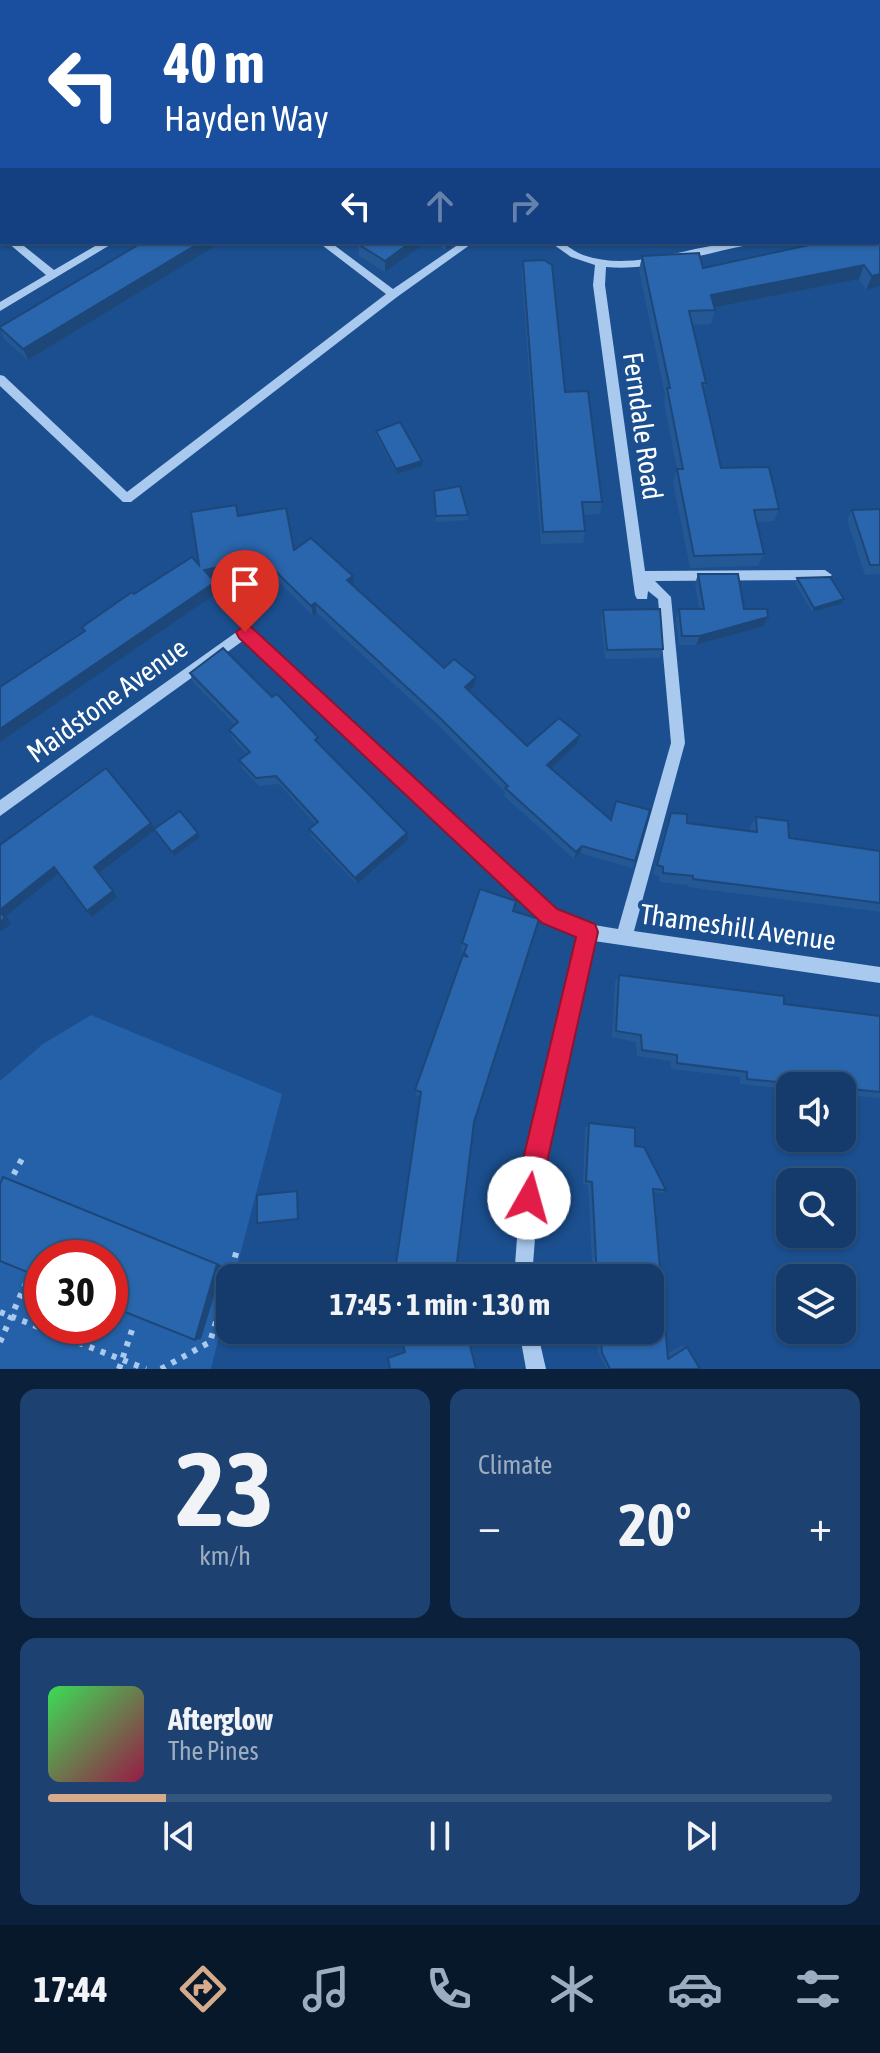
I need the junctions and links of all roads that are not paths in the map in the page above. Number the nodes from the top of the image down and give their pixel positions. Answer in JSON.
{"nodes":[{"id":1,"x":14,"y":244,"type":"edge"},
{"id":2,"x":107,"y":244,"type":"edge"},
{"id":3,"x":326,"y":244,"type":"edge"},
{"id":4,"x":466,"y":244,"type":"edge"},
{"id":5,"x":558,"y":244,"type":"edge"},
{"id":6,"x":733,"y":244,"type":"edge"},
{"id":7,"x":601,"y":263,"type":"junction"},
{"id":8,"x":53,"y":275,"type":"junction"},
{"id":9,"x":393,"y":294,"type":"junction"},
{"id":10,"x":0,"y":307,"type":"edge"},
{"id":11,"x":0,"y":379,"type":"edge"},
{"id":12,"x":825,"y":575,"type":"edge"},
{"id":13,"x":639,"y":576,"type":"junction"},
{"id":14,"x":642,"y":595,"type":"dead end"},
{"id":15,"x":245,"y":632,"type":"joint"},
{"id":16,"x":0,"y":809,"type":"edge"},
{"id":17,"x":588,"y":932,"type":"junction"},
{"id":18,"x":624,"y":937,"type":"junction"},
{"id":19,"x":880,"y":975,"type":"edge"},
{"id":20,"x":524,"y":1264,"type":"edge"},
{"id":21,"x":531,"y":1344,"type":"edge"},
{"id":22,"x":536,"y":1369,"type":"edge"}],
"edges":[{"from":1,"to":8,"type":"street"},
{"from":2,"to":8,"type":"street"},
{"from":3,"to":9,"type":"street"},
{"from":4,"to":9,"type":"street"},
{"from":5,"to":7,"type":"street"},
{"from":6,"to":7,"type":"street"},
{"from":7,"to":13,"type":"street","name":"Ferndale Road"},
{"from":8,"to":10,"type":"street"},
{"from":9,"to":11,"type":"street"},
{"from":12,"to":13,"type":"street"},
{"from":13,"to":14,"type":"street","name":"Ferndale Road"},
{"from":13,"to":18,"type":"street"},
{"from":15,"to":16,"type":"street","name":"Maidstone Avenue"},
{"from":15,"to":17,"type":"street","name":"Thameshill Avenue"},
{"from":17,"to":18,"type":"street","name":"Thameshill Avenue"},
{"from":17,"to":20,"type":"street"},
{"from":18,"to":19,"type":"street","name":"Thameshill Avenue"},
{"from":21,"to":22,"type":"street"}]}
